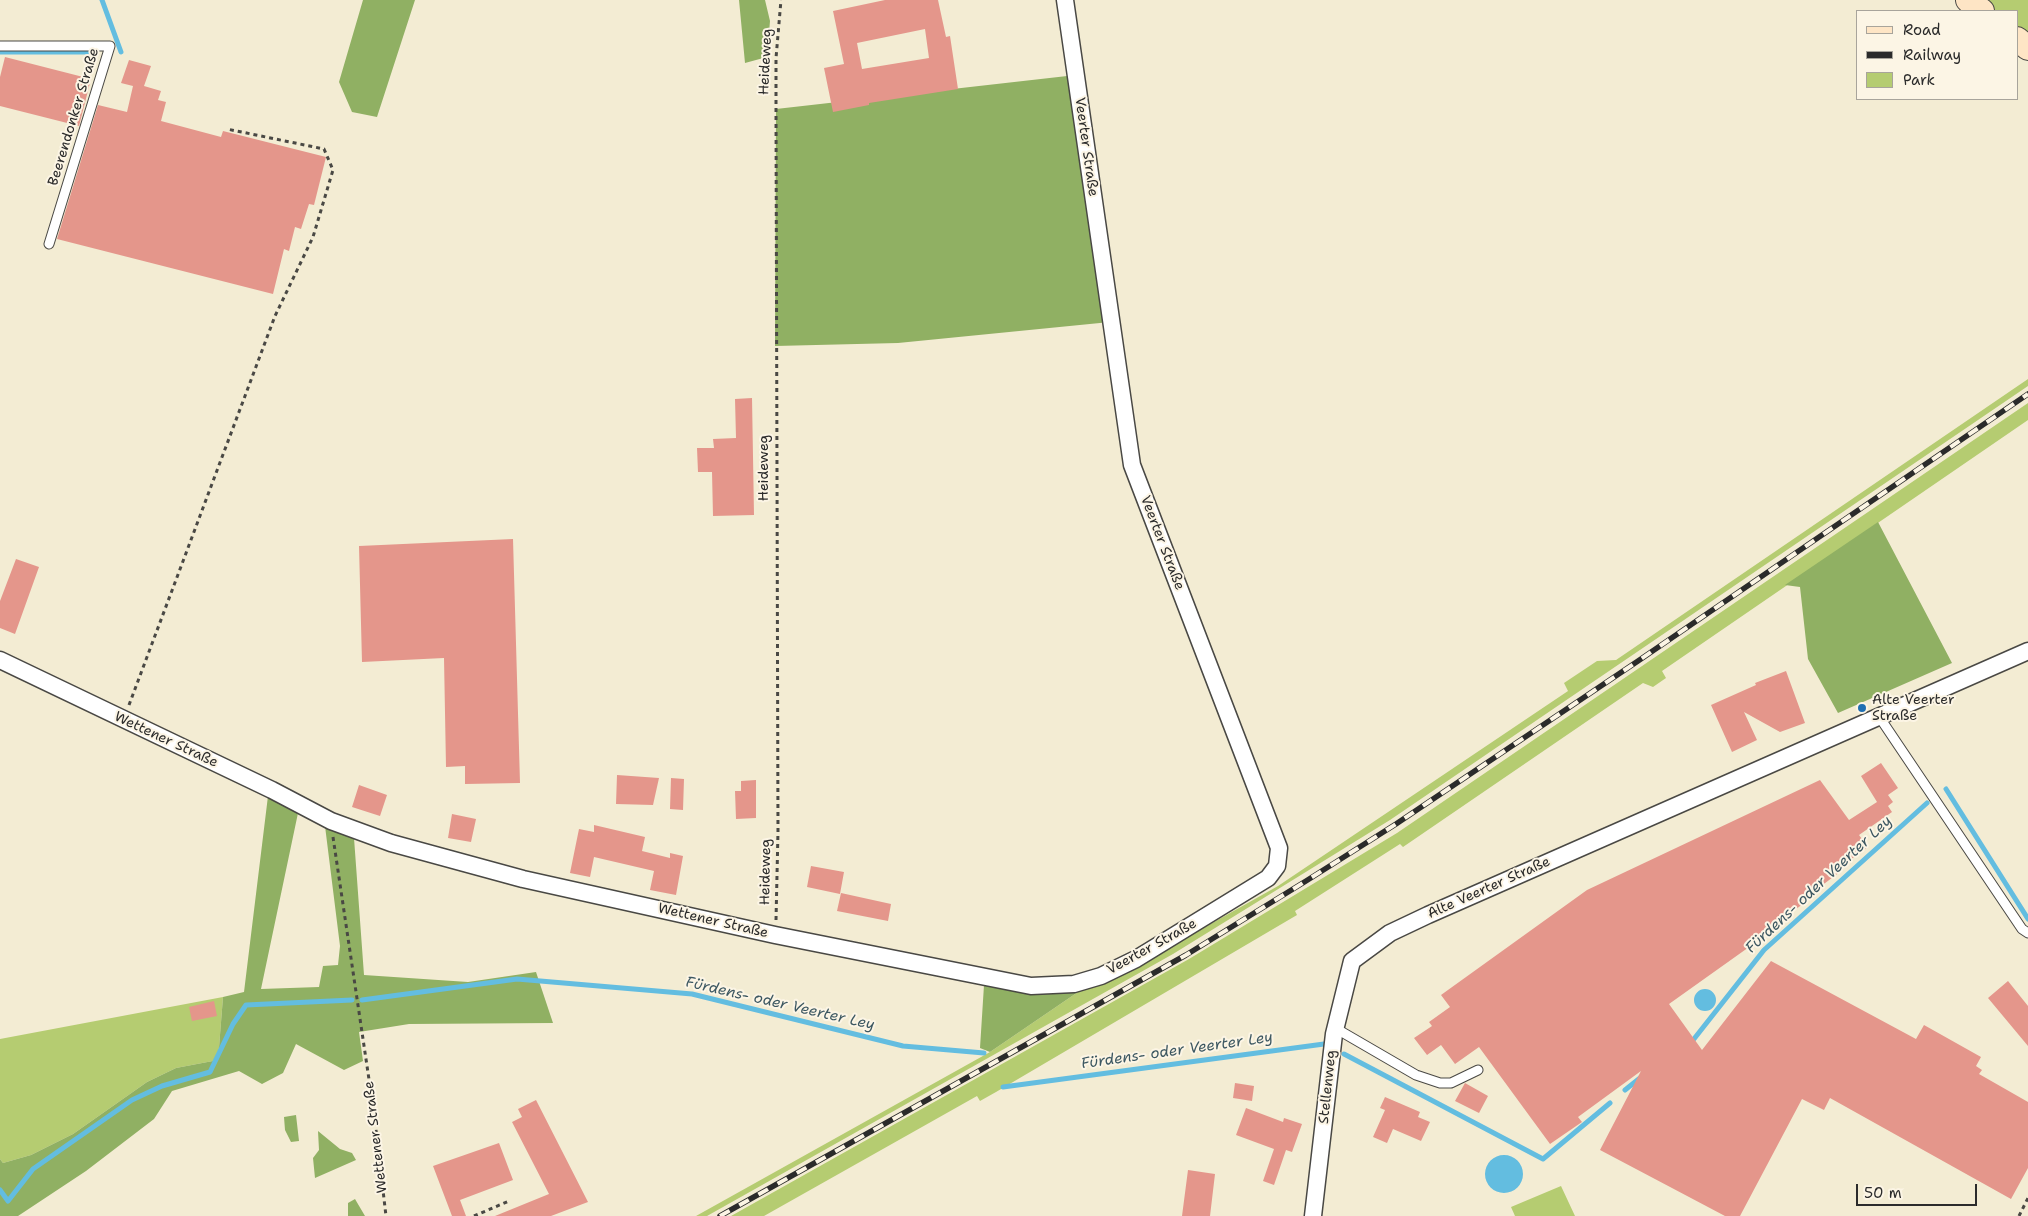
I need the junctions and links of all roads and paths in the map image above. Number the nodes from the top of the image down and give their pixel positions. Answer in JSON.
{"nodes":[{"id":1,"x":781,"y":0,"type":"edge"},
{"id":2,"x":1066,"y":0,"type":"edge"},
{"id":3,"x":1968,"y":0,"type":"edge"},
{"id":4,"x":1981,"y":10,"type":"edge"},
{"id":5,"x":2018,"y":40,"type":"edge"},
{"id":6,"x":0,"y":46,"type":"edge"},
{"id":7,"x":2028,"y":48,"type":"edge"},
{"id":8,"x":227,"y":129,"type":"dead end"},
{"id":9,"x":49,"y":244,"type":"dead end"},
{"id":10,"x":2028,"y":651,"type":"edge"},
{"id":11,"x":0,"y":660,"type":"edge"},
{"id":12,"x":1878,"y":715,"type":"junction"},
{"id":13,"x":123,"y":720,"type":"junction"},
{"id":14,"x":331,"y":822,"type":"junction"},
{"id":15,"x":2028,"y":933,"type":"edge"},
{"id":16,"x":776,"y":935,"type":"junction"},
{"id":17,"x":1352,"y":960,"type":"joint"},
{"id":18,"x":1101,"y":976,"type":"joint"},
{"id":19,"x":1335,"y":1028,"type":"junction"},
{"id":20,"x":1478,"y":1070,"type":"dead end"},
{"id":21,"x":2028,"y":1198,"type":"edge"},
{"id":22,"x":509,"y":1201,"type":"dead end"},
{"id":23,"x":386,"y":1216,"type":"edge"},
{"id":24,"x":474,"y":1216,"type":"edge"},
{"id":25,"x":1313,"y":1216,"type":"edge"},
{"id":26,"x":2019,"y":1216,"type":"edge"}],
"edges":[{"from":1,"to":16,"type":"path","name":"Heideweg"},
{"from":2,"to":18,"type":"street","name":"Veerter Straße"},
{"from":3,"to":4,"type":"street"},
{"from":5,"to":7,"type":"street"},
{"from":6,"to":9,"type":"lane","name":"Beerendonker Straße"},
{"from":8,"to":13,"type":"path"},
{"from":10,"to":12,"type":"street","name":"Alte Veerter Straße"},
{"from":11,"to":13,"type":"street","name":"Wettener Straße"},
{"from":12,"to":15,"type":"lane"},
{"from":12,"to":17,"type":"street","name":"Alte Veerter Straße"},
{"from":13,"to":14,"type":"street","name":"Wettener Straße"},
{"from":14,"to":16,"type":"street","name":"Wettener Straße"},
{"from":14,"to":23,"type":"path","name":"Wettener Straße"},
{"from":16,"to":18,"type":"street","name":"Wettener Straße"},
{"from":17,"to":19,"type":"street","name":"Stellenweg"},
{"from":19,"to":20,"type":"lane"},
{"from":19,"to":25,"type":"street","name":"Stellenweg"},
{"from":21,"to":26,"type":"path"},
{"from":22,"to":24,"type":"path"}]}
